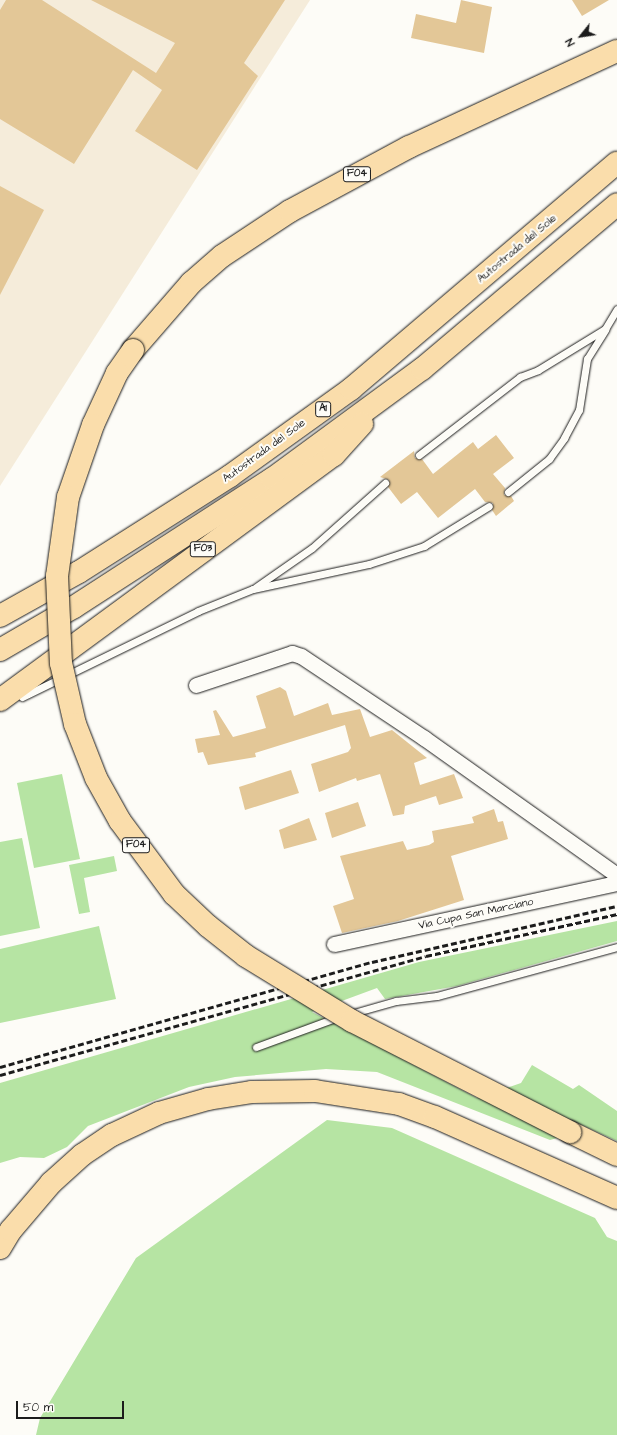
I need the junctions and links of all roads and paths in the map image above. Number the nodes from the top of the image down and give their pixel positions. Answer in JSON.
{"nodes":[{"id":1,"x":617,"y":51,"type":"edge"},
{"id":2,"x":617,"y":163,"type":"edge"},
{"id":3,"x":617,"y":204,"type":"edge"},
{"id":4,"x":617,"y":310,"type":"edge"},
{"id":5,"x":605,"y":329,"type":"junction"},
{"id":6,"x":396,"y":388,"type":"junction"},
{"id":7,"x":419,"y":455,"type":"dead end"},
{"id":8,"x":385,"y":483,"type":"dead end"},
{"id":9,"x":508,"y":492,"type":"dead end"},
{"id":10,"x":488,"y":506,"type":"dead end"},
{"id":11,"x":253,"y":589,"type":"junction"},
{"id":12,"x":0,"y":616,"type":"edge"},
{"id":13,"x":0,"y":650,"type":"edge"},
{"id":14,"x":196,"y":685,"type":"dead end"},
{"id":15,"x":0,"y":700,"type":"edge"},
{"id":16,"x":0,"y":706,"type":"edge"},
{"id":17,"x":617,"y":875,"type":"edge"},
{"id":18,"x":617,"y":883,"type":"edge"},
{"id":19,"x":334,"y":944,"type":"dead end"},
{"id":20,"x":617,"y":946,"type":"edge"},
{"id":21,"x":256,"y":1047,"type":"dead end"},
{"id":22,"x":617,"y":1155,"type":"edge"},
{"id":23,"x":617,"y":1198,"type":"edge"},
{"id":24,"x":0,"y":1248,"type":"edge"}],
"edges":[{"from":1,"to":22,"type":"highway","number":"F04","bridge":true},
{"from":2,"to":12,"type":"highway","name":"Autostrada del Sole","number":"A1"},
{"from":3,"to":6,"type":"highway","number":"A1"},
{"from":4,"to":5,"type":"lane"},
{"from":5,"to":7,"type":"lane"},
{"from":5,"to":9,"type":"lane"},
{"from":6,"to":13,"type":"highway","number":"A1"},
{"from":6,"to":15,"type":"highway","number":"F03"},
{"from":8,"to":11,"type":"lane"},
{"from":10,"to":11,"type":"lane"},
{"from":11,"to":16,"type":"lane"},
{"from":14,"to":17,"type":"street"},
{"from":18,"to":19,"type":"street","name":"Via Cupa San Marciano"},
{"from":20,"to":21,"type":"lane"},
{"from":23,"to":24,"type":"highway"}]}
